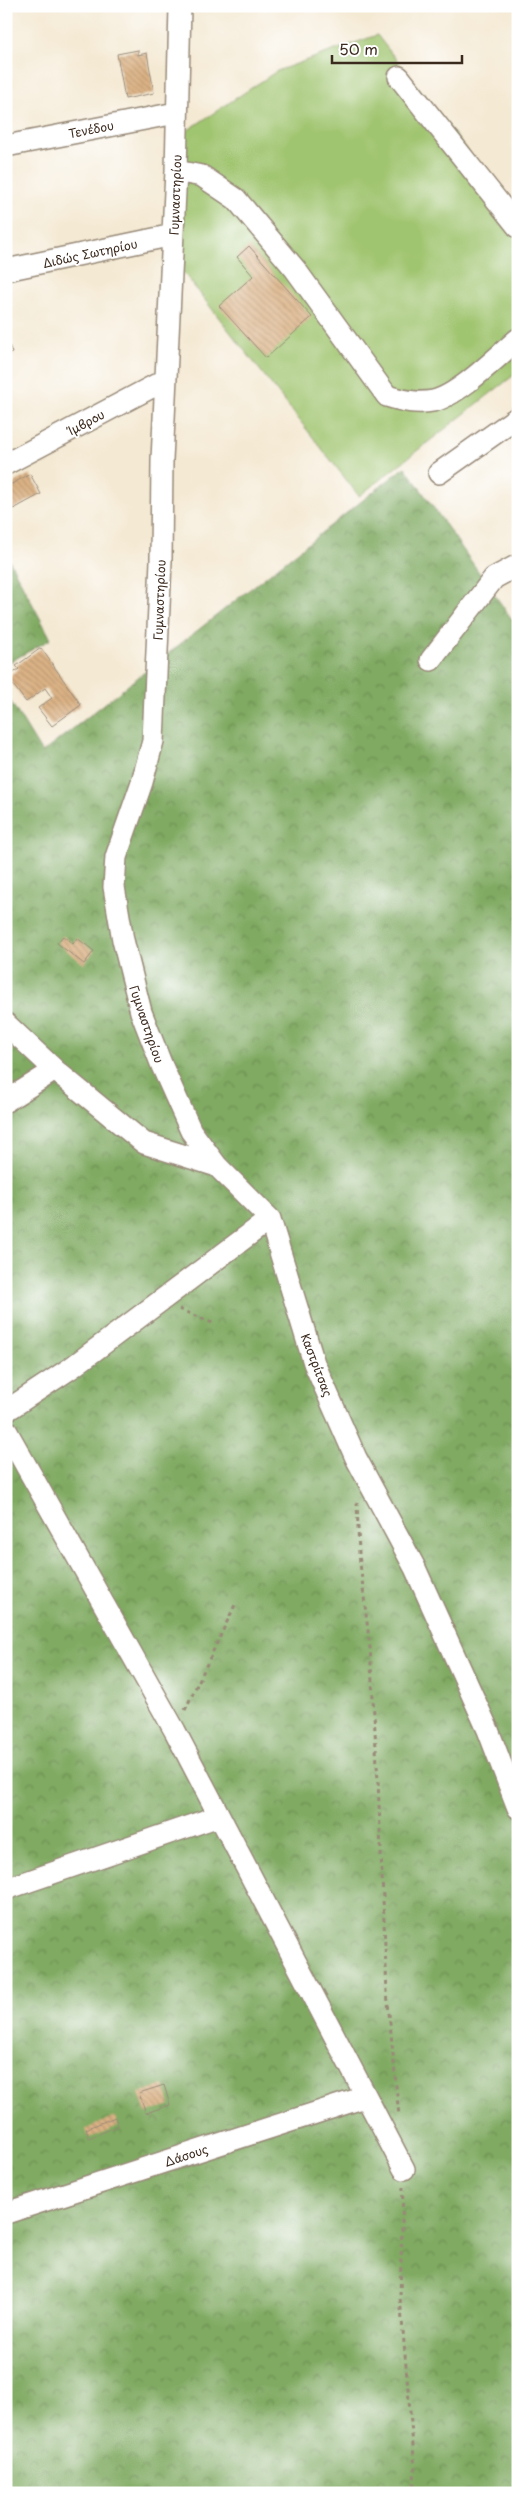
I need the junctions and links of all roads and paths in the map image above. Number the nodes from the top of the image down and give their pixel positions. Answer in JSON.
{"nodes":[{"id":1,"x":180,"y":6,"type":"edge"},
{"id":2,"x":399,"y":77,"type":"dead end"},
{"id":3,"x":176,"y":113,"type":"junction"},
{"id":4,"x":6,"y":146,"type":"edge"},
{"id":5,"x":176,"y":171,"type":"junction"},
{"id":6,"x":518,"y":227,"type":"edge"},
{"id":7,"x":173,"y":235,"type":"junction"},
{"id":8,"x":6,"y":270,"type":"edge"},
{"id":9,"x":518,"y":339,"type":"edge"},
{"id":10,"x":165,"y":380,"type":"junction"},
{"id":11,"x":518,"y":417,"type":"edge"},
{"id":12,"x":6,"y":464,"type":"edge"},
{"id":13,"x":439,"y":474,"type":"dead end"},
{"id":14,"x":518,"y":565,"type":"edge"},
{"id":15,"x":431,"y":660,"type":"dead end"},
{"id":16,"x":6,"y":1024,"type":"edge"},
{"id":17,"x":55,"y":1070,"type":"junction"},
{"id":18,"x":6,"y":1101,"type":"edge"},
{"id":19,"x":217,"y":1166,"type":"junction"},
{"id":20,"x":270,"y":1219,"type":"junction"},
{"id":21,"x":160,"y":1301,"type":"junction"},
{"id":22,"x":215,"y":1324,"type":"dead end"},
{"id":23,"x":6,"y":1411,"type":"edge"},
{"id":24,"x":6,"y":1430,"type":"edge"},
{"id":25,"x":357,"y":1496,"type":"dead end"},
{"id":26,"x":236,"y":1603,"type":"dead end"},
{"id":27,"x":174,"y":1731,"type":"junction"},
{"id":28,"x":518,"y":1808,"type":"edge"},
{"id":29,"x":219,"y":1816,"type":"junction"},
{"id":30,"x":6,"y":1889,"type":"edge"},
{"id":31,"x":365,"y":2097,"type":"junction"},
{"id":32,"x":399,"y":2120,"type":"dead end"},
{"id":33,"x":404,"y":2169,"type":"joint"},
{"id":34,"x":6,"y":2213,"type":"edge"},
{"id":35,"x":414,"y":2493,"type":"edge"}],
"edges":[{"from":1,"to":3,"type":"street","name":"Γυμναστηρίου"},
{"from":2,"to":6,"type":"street"},
{"from":3,"to":4,"type":"street","name":"Τενέδου"},
{"from":3,"to":5,"type":"street","name":"Γυμναστηρίου"},
{"from":5,"to":7,"type":"street","name":"Γυμναστηρίου"},
{"from":5,"to":9,"type":"street"},
{"from":7,"to":8,"type":"street","name":"Διδώς Σωτηρίου"},
{"from":7,"to":10,"type":"street","name":"Γυμναστηρίου"},
{"from":10,"to":12,"type":"street","name":"Ίμβρου"},
{"from":10,"to":19,"type":"street","name":"Γυμναστηρίου"},
{"from":11,"to":13,"type":"street"},
{"from":14,"to":15,"type":"street"},
{"from":16,"to":17,"type":"street","name":"Καστρίτσας"},
{"from":17,"to":18,"type":"street"},
{"from":17,"to":19,"type":"street","name":"Καστρίτσας"},
{"from":19,"to":20,"type":"street","name":"Καστρίτσας"},
{"from":20,"to":21,"type":"street"},
{"from":20,"to":28,"type":"street","name":"Καστρίτσας"},
{"from":21,"to":22,"type":"path"},
{"from":21,"to":23,"type":"street"},
{"from":24,"to":27,"type":"street"},
{"from":25,"to":32,"type":"path"},
{"from":26,"to":27,"type":"path"},
{"from":27,"to":29,"type":"street"},
{"from":29,"to":30,"type":"street"},
{"from":29,"to":31,"type":"street"},
{"from":31,"to":33,"type":"street"},
{"from":31,"to":34,"type":"street","name":"Δάσους"},
{"from":33,"to":35,"type":"path"}]}
